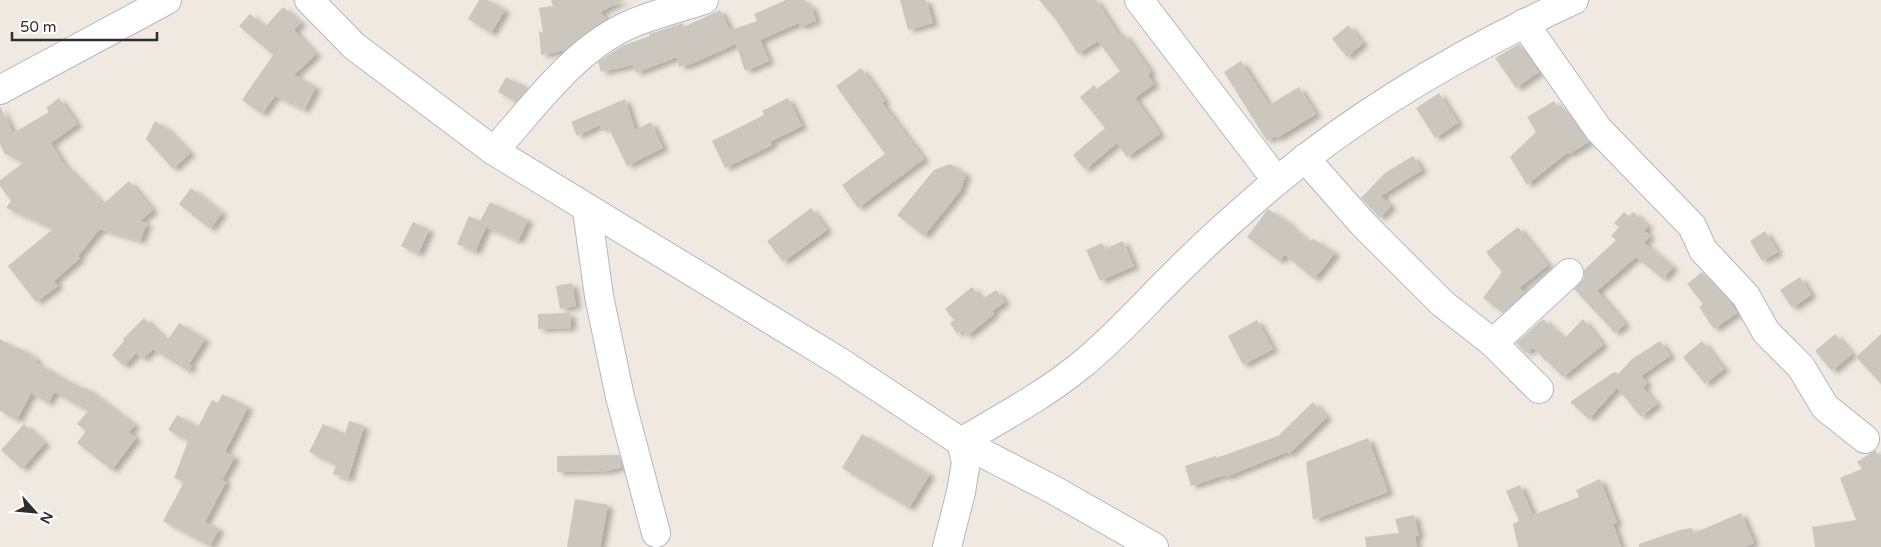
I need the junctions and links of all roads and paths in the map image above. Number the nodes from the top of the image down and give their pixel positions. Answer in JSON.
{"nodes":[{"id":1,"x":167,"y":0,"type":"edge"},
{"id":2,"x":309,"y":0,"type":"edge"},
{"id":3,"x":704,"y":0,"type":"edge"},
{"id":4,"x":1139,"y":0,"type":"edge"},
{"id":5,"x":1574,"y":0,"type":"edge"},
{"id":6,"x":1524,"y":23,"type":"junction"},
{"id":7,"x":0,"y":90,"type":"edge"},
{"id":8,"x":494,"y":151,"type":"junction"},
{"id":9,"x":1305,"y":158,"type":"junction"},
{"id":10,"x":1277,"y":181,"type":"junction"},
{"id":11,"x":588,"y":210,"type":"junction"},
{"id":12,"x":1568,"y":273,"type":"dead end"},
{"id":13,"x":1493,"y":343,"type":"junction"},
{"id":14,"x":1538,"y":390,"type":"dead end"},
{"id":15,"x":1864,"y":439,"type":"dead end"},
{"id":16,"x":961,"y":442,"type":"junction"},
{"id":17,"x":656,"y":533,"type":"dead end"},
{"id":18,"x":947,"y":547,"type":"edge"},
{"id":19,"x":1154,"y":547,"type":"edge"}],
"edges":[{"from":1,"to":7,"type":"street"},
{"from":2,"to":8,"type":"street"},
{"from":3,"to":8,"type":"street"},
{"from":4,"to":10,"type":"street"},
{"from":5,"to":6,"type":"street"},
{"from":6,"to":9,"type":"street"},
{"from":6,"to":15,"type":"street"},
{"from":8,"to":11,"type":"street"},
{"from":9,"to":10,"type":"street"},
{"from":9,"to":13,"type":"street"},
{"from":10,"to":16,"type":"street"},
{"from":11,"to":16,"type":"street"},
{"from":11,"to":17,"type":"street"},
{"from":12,"to":13,"type":"street"},
{"from":13,"to":14,"type":"street"},
{"from":16,"to":18,"type":"street"},
{"from":16,"to":19,"type":"street"}]}
